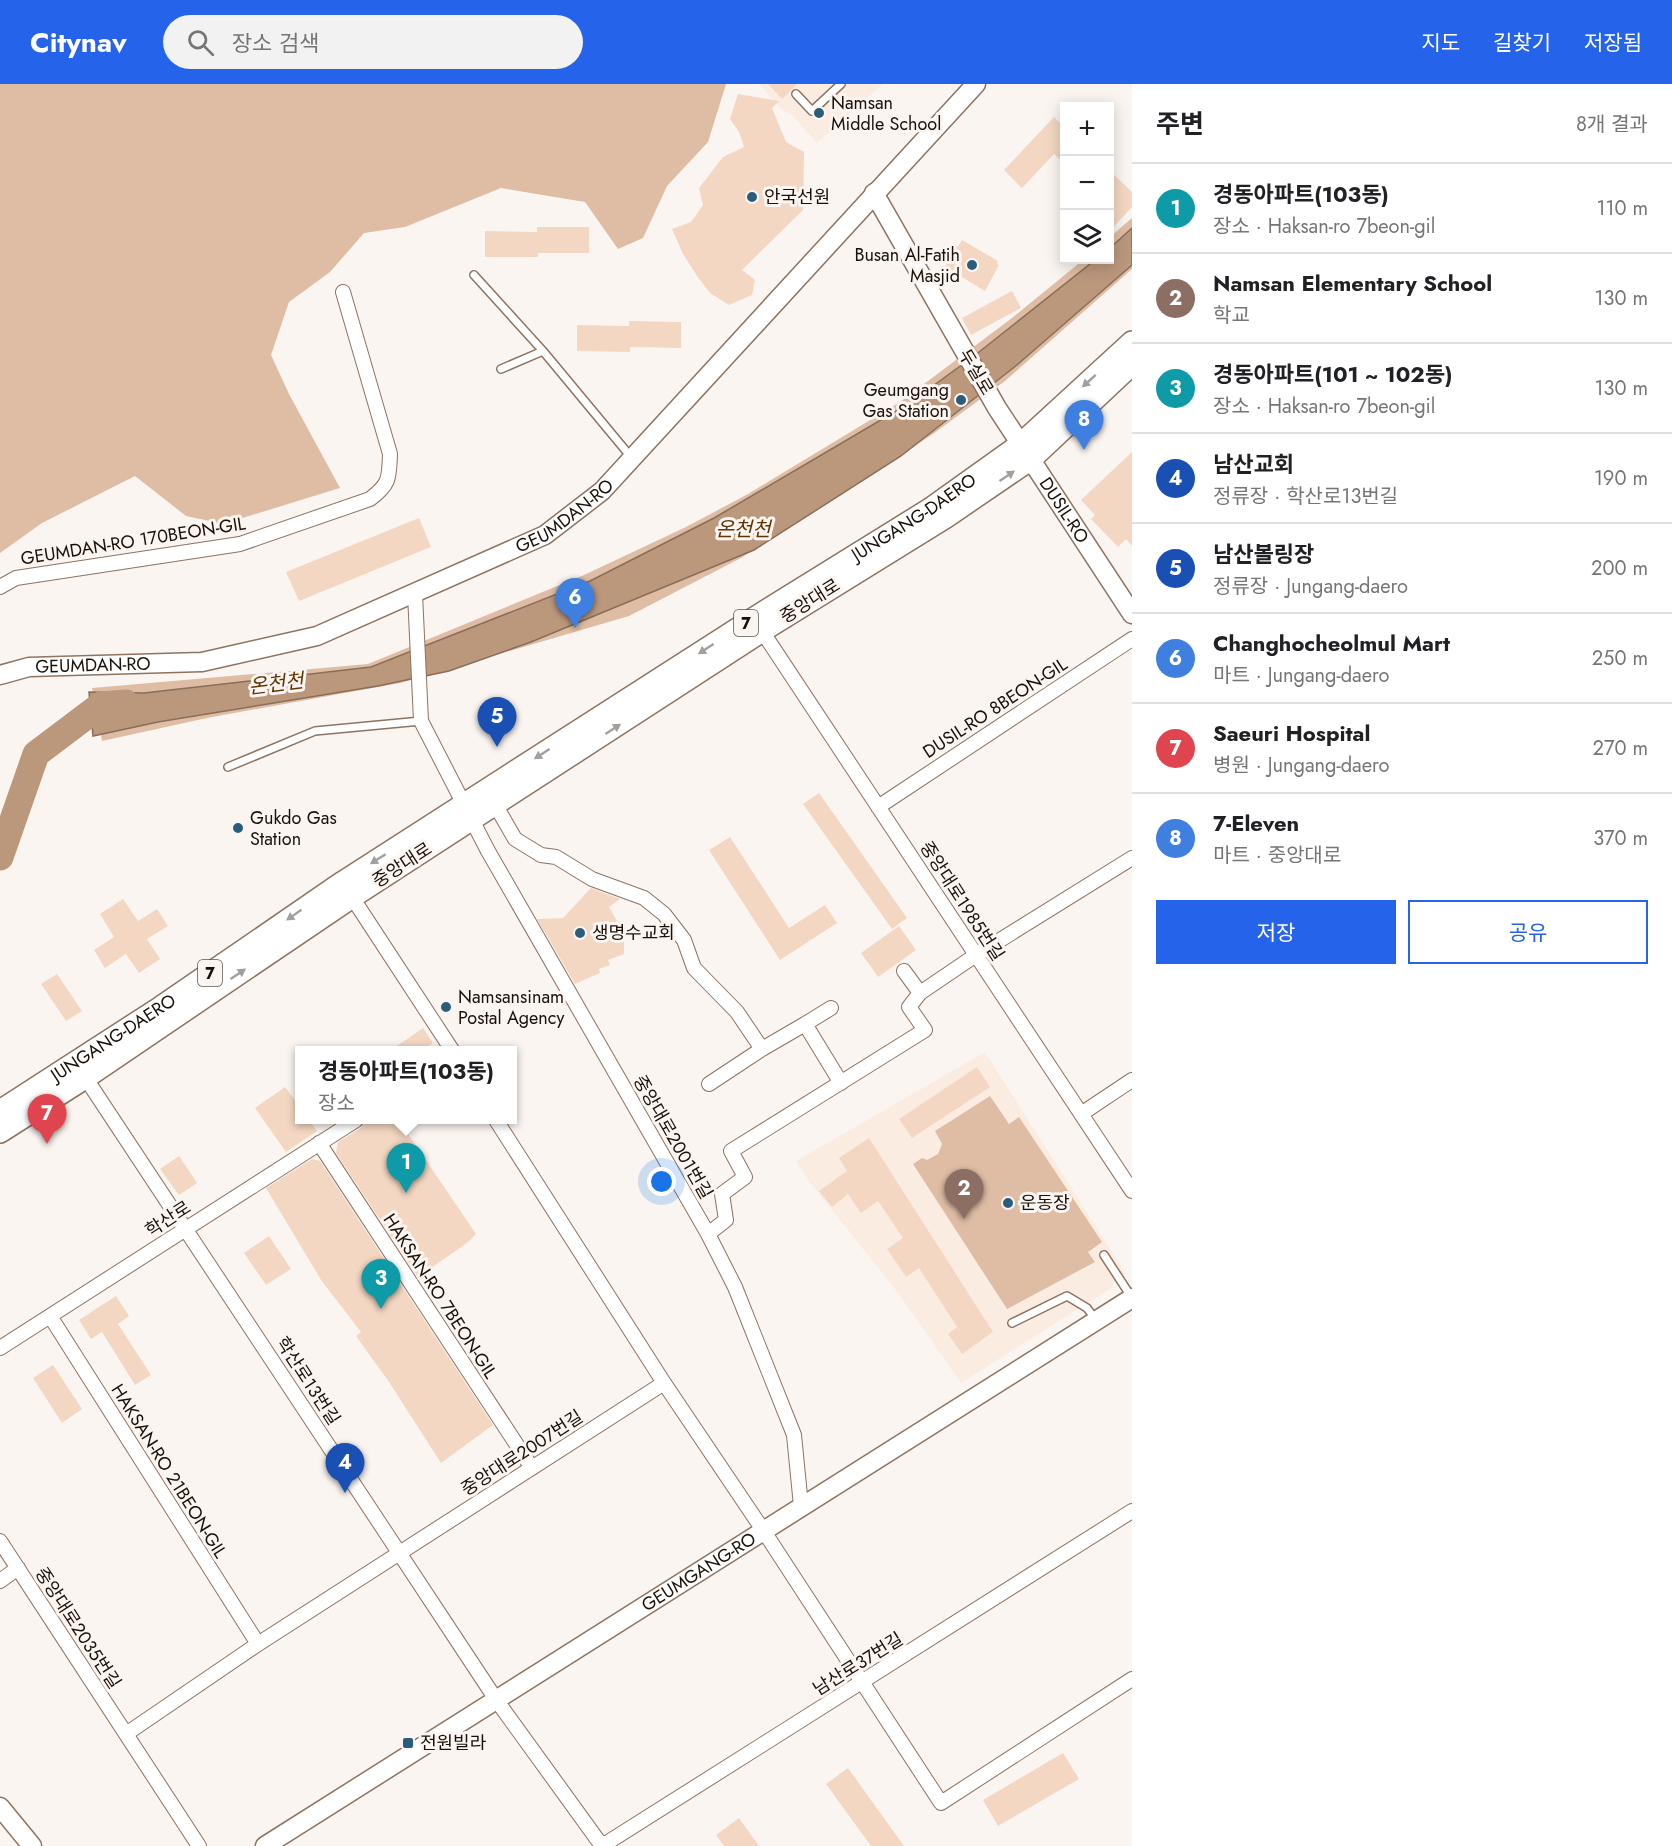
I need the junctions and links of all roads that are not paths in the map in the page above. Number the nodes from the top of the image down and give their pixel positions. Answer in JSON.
{"nodes":[{"id":1,"x":841,"y":84,"type":"edge"},
{"id":2,"x":976,"y":84,"type":"edge"},
{"id":3,"x":796,"y":94,"type":"dead end"},
{"id":4,"x":874,"y":194,"type":"junction"},
{"id":5,"x":474,"y":275,"type":"dead end"},
{"id":6,"x":344,"y":292,"type":"dead end"},
{"id":7,"x":1132,"y":342,"type":"edge"},
{"id":8,"x":543,"y":351,"type":"junction"},
{"id":9,"x":1132,"y":363,"type":"edge"},
{"id":10,"x":501,"y":369,"type":"dead end"},
{"id":11,"x":998,"y":408,"type":"joint"},
{"id":12,"x":1026,"y":451,"type":"junction"},
{"id":13,"x":632,"y":458,"type":"junction"},
{"id":14,"x":0,"y":587,"type":"edge"},
{"id":15,"x":415,"y":594,"type":"junction"},
{"id":16,"x":1132,"y":614,"type":"edge"},
{"id":17,"x":762,"y":632,"type":"junction"},
{"id":18,"x":1132,"y":639,"type":"edge"},
{"id":19,"x":0,"y":675,"type":"edge"},
{"id":20,"x":421,"y":721,"type":"junction"},
{"id":21,"x":228,"y":767,"type":"dead end"},
{"id":22,"x":496,"y":806,"type":"junction"},
{"id":23,"x":878,"y":807,"type":"junction"},
{"id":24,"x":469,"y":812,"type":"junction"},
{"id":25,"x":1132,"y":858,"type":"edge"},
{"id":26,"x":347,"y":890,"type":"junction"},
{"id":27,"x":976,"y":955,"type":"junction"},
{"id":28,"x":904,"y":971,"type":"dead end"},
{"id":29,"x":920,"y":993,"type":"junction"},
{"id":30,"x":831,"y":1008,"type":"dead end"},
{"id":31,"x":805,"y":1024,"type":"junction"},
{"id":32,"x":449,"y":1046,"type":"edge"},
{"id":33,"x":762,"y":1049,"type":"junction"},
{"id":34,"x":80,"y":1070,"type":"junction"},
{"id":35,"x":1132,"y":1080,"type":"edge"},
{"id":36,"x":841,"y":1083,"type":"junction"},
{"id":37,"x":709,"y":1084,"type":"dead end"},
{"id":38,"x":0,"y":1111,"type":"edge"},
{"id":39,"x":1081,"y":1114,"type":"junction"},
{"id":40,"x":348,"y":1124,"type":"edge"},
{"id":41,"x":498,"y":1124,"type":"edge"},
{"id":42,"x":0,"y":1132,"type":"edge"},
{"id":43,"x":319,"y":1143,"type":"junction"},
{"id":44,"x":1132,"y":1191,"type":"edge"},
{"id":45,"x":186,"y":1229,"type":"junction"},
{"id":46,"x":708,"y":1234,"type":"junction"},
{"id":47,"x":1104,"y":1255,"type":"dead end"},
{"id":48,"x":1132,"y":1298,"type":"edge"},
{"id":49,"x":50,"y":1316,"type":"junction"},
{"id":50,"x":1096,"y":1320,"type":"junction"},
{"id":51,"x":1012,"y":1323,"type":"dead end"},
{"id":52,"x":0,"y":1348,"type":"edge"},
{"id":53,"x":664,"y":1383,"type":"junction"},
{"id":54,"x":532,"y":1468,"type":"junction"},
{"id":55,"x":801,"y":1506,"type":"junction"},
{"id":56,"x":1132,"y":1510,"type":"edge"},
{"id":57,"x":763,"y":1530,"type":"junction"},
{"id":58,"x":0,"y":1541,"type":"edge"},
{"id":59,"x":400,"y":1553,"type":"junction"},
{"id":60,"x":18,"y":1568,"type":"junction"},
{"id":61,"x":0,"y":1581,"type":"edge"},
{"id":62,"x":258,"y":1644,"type":"junction"},
{"id":63,"x":1132,"y":1679,"type":"edge"},
{"id":64,"x":863,"y":1683,"type":"junction"},
{"id":65,"x":497,"y":1701,"type":"junction"},
{"id":66,"x":126,"y":1734,"type":"junction"},
{"id":67,"x":0,"y":1807,"type":"edge"},
{"id":68,"x":32,"y":1846,"type":"edge"},
{"id":69,"x":199,"y":1846,"type":"edge"},
{"id":70,"x":265,"y":1846,"type":"edge"},
{"id":71,"x":602,"y":1846,"type":"edge"}],
"edges":[{"from":1,"to":3,"type":"lane"},
{"from":2,"to":4,"type":"street","name":"GEUMDAN-RO"},
{"from":4,"to":11,"type":"street","name":"두실로"},
{"from":4,"to":13,"type":"street","name":"GEUMDAN-RO"},
{"from":5,"to":8,"type":"lane"},
{"from":6,"to":14,"type":"street","name":"GEUMDAN-RO 170BEON-GIL"},
{"from":7,"to":12,"type":"main road","name":"JUNGANG-DAERO","number":"7","one_way":true},
{"from":8,"to":10,"type":"lane"},
{"from":8,"to":13,"type":"lane"},
{"from":9,"to":12,"type":"main road","name":"중앙대로","number":"7"},
{"from":11,"to":12,"type":"street","name":"DUSIL-RO"},
{"from":12,"to":16,"type":"street","name":"DUSIL-RO"},
{"from":17,"to":12,"type":"main road","name":"중앙대로","number":"7","one_way":true},
{"from":12,"to":24,"type":"main road","name":"JUNGANG-DAERO","number":"7","one_way":true},
{"from":13,"to":15,"type":"street","name":"GEUMDAN-RO"},
{"from":15,"to":19,"type":"street","name":"GEUMDAN-RO"},
{"from":15,"to":20,"type":"street"},
{"from":22,"to":17,"type":"main road","name":"중앙대로","number":"7","one_way":true},
{"from":17,"to":23,"type":"street","name":"중앙대로1985번길"},
{"from":18,"to":23,"type":"street","name":"DUSIL-RO 8BEON-GIL"},
{"from":20,"to":21,"type":"lane"},
{"from":20,"to":24,"type":"street"},
{"from":22,"to":24,"type":"main road","name":"중앙대로","number":"7"},
{"from":22,"to":33,"type":"street"},
{"from":23,"to":27,"type":"street","name":"중앙대로1985번길"},
{"from":24,"to":26,"type":"main road","name":"JUNGANG-DAERO","number":"7"},
{"from":24,"to":46,"type":"street","name":"중앙대로2001번길"},
{"from":25,"to":27,"type":"street"},
{"from":26,"to":32,"type":"street"},
{"from":26,"to":34,"type":"main road","name":"JUNGANG-DAERO","number":"7"},
{"from":27,"to":29,"type":"street"},
{"from":27,"to":39,"type":"street","name":"중앙대로1985번길"},
{"from":28,"to":29,"type":"street"},
{"from":29,"to":36,"type":"street"},
{"from":30,"to":31,"type":"street"},
{"from":31,"to":33,"type":"street"},
{"from":31,"to":36,"type":"street"},
{"from":33,"to":37,"type":"street"},
{"from":34,"to":38,"type":"main road","name":"JUNGANG-DAERO","number":"7"},
{"from":34,"to":42,"type":"main road","name":"JUNGANG-DAERO","number":"7"},
{"from":34,"to":45,"type":"street"},
{"from":35,"to":39,"type":"street"},
{"from":36,"to":46,"type":"street"},
{"from":39,"to":44,"type":"street","name":"중앙대로1985번길"},
{"from":40,"to":43,"type":"street","name":"학산로"},
{"from":41,"to":53,"type":"street"},
{"from":43,"to":45,"type":"street","name":"학산로"},
{"from":43,"to":54,"type":"street","name":"HAKSAN-RO 7BEON-GIL"},
{"from":45,"to":49,"type":"street","name":"학산로"},
{"from":45,"to":59,"type":"street","name":"학산로13번길"},
{"from":46,"to":55,"type":"street","name":"중앙대로2001번길"},
{"from":47,"to":48,"type":"lane"},
{"from":48,"to":50,"type":"street","name":"GEUMGANG-RO"},
{"from":49,"to":52,"type":"street","name":"학산로"},
{"from":49,"to":62,"type":"street","name":"HAKSAN-RO 21BEON-GIL"},
{"from":50,"to":51,"type":"lane"},
{"from":50,"to":55,"type":"street","name":"GEUMGANG-RO"},
{"from":53,"to":54,"type":"street","name":"중앙대로2007번길"},
{"from":53,"to":57,"type":"street"},
{"from":54,"to":59,"type":"street","name":"중앙대로2007번길"},
{"from":55,"to":57,"type":"street","name":"GEUMGANG-RO"},
{"from":56,"to":64,"type":"street","name":"남산로37번길"},
{"from":57,"to":64,"type":"street"},
{"from":57,"to":65,"type":"street","name":"GEUMGANG-RO"},
{"from":58,"to":60,"type":"street","name":"중앙대로2035번길"},
{"from":59,"to":62,"type":"street"},
{"from":59,"to":65,"type":"street","name":"학산로13번길"},
{"from":60,"to":61,"type":"street"},
{"from":60,"to":66,"type":"street","name":"중앙대로2035번길"},
{"from":62,"to":66,"type":"street"},
{"from":63,"to":64,"type":"street"},
{"from":64,"to":71,"type":"street","name":"남산로37번길"},
{"from":65,"to":70,"type":"street","name":"GEUMGANG-RO"},
{"from":65,"to":71,"type":"street","name":"학산로13번길"},
{"from":66,"to":69,"type":"street","name":"중앙대로2035번길"},
{"from":67,"to":68,"type":"street"}]}
